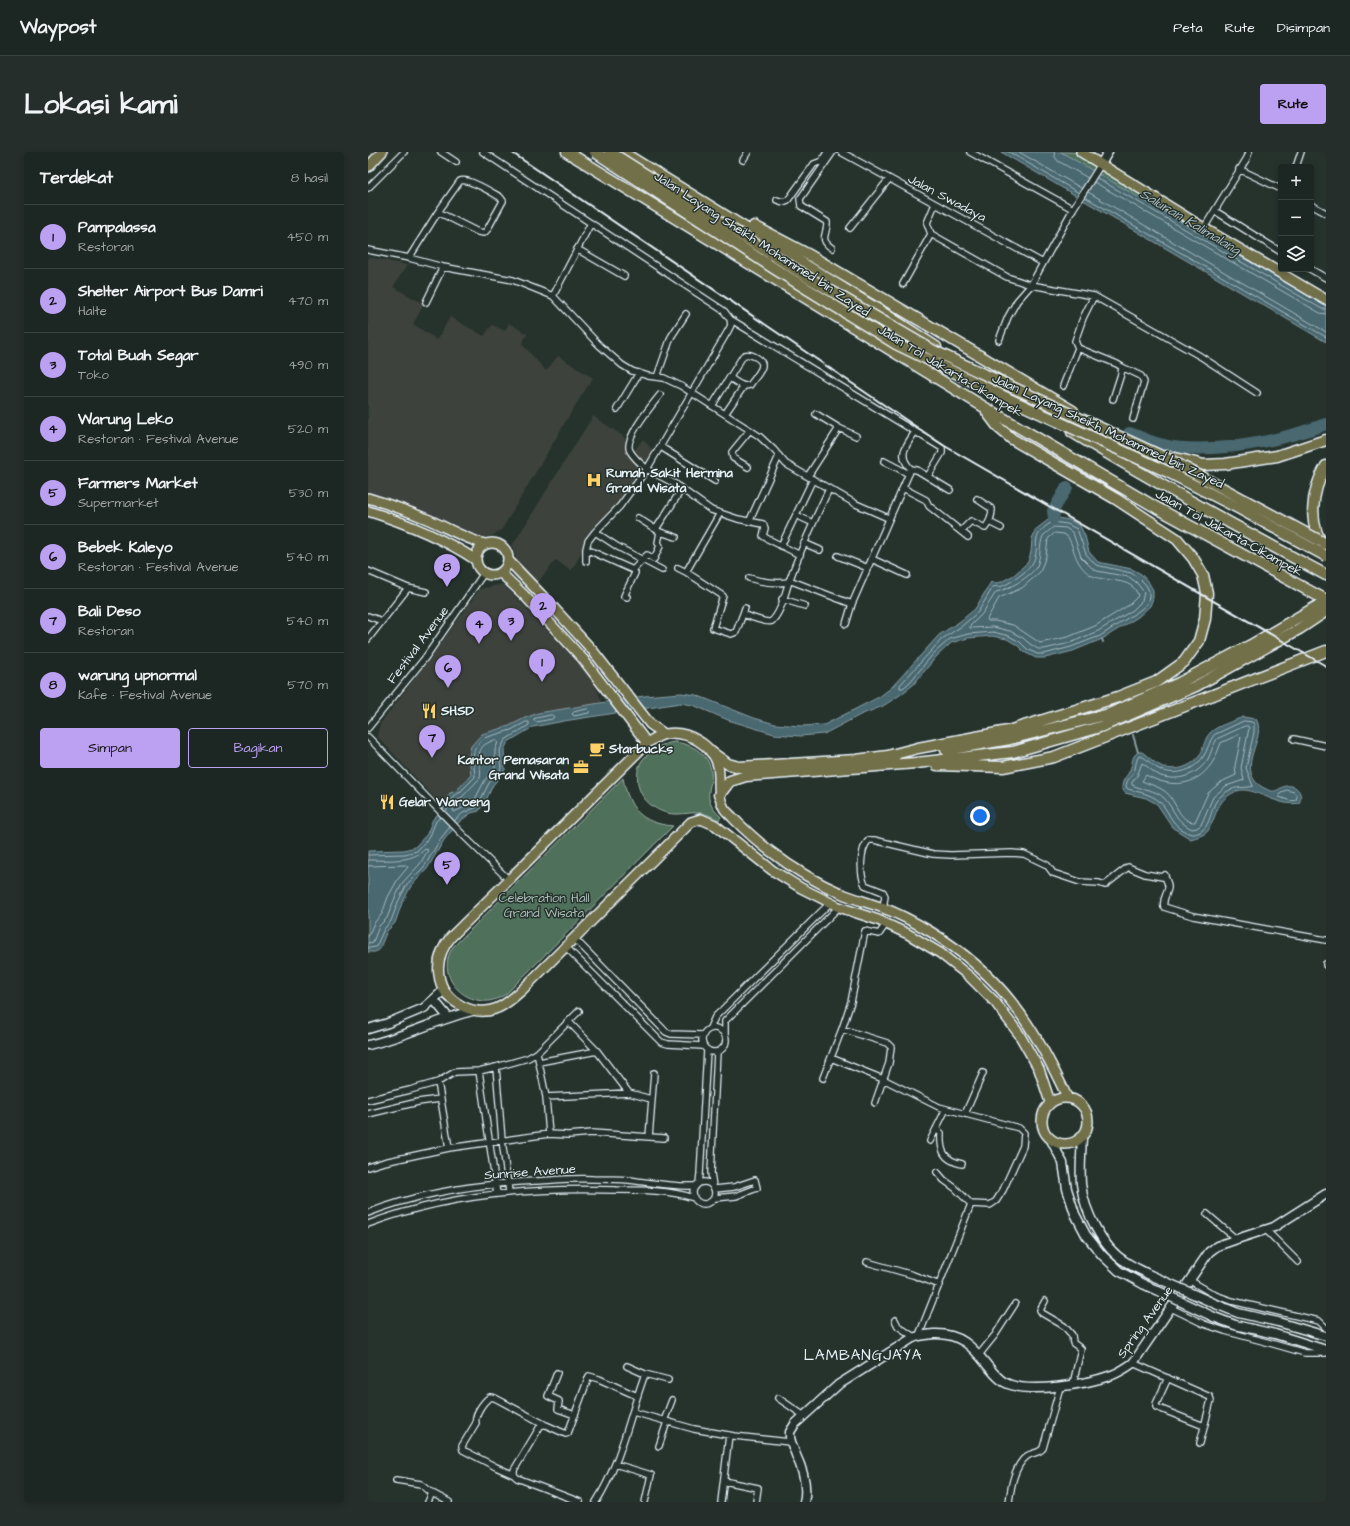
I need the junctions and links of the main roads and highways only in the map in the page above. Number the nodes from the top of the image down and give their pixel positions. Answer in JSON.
{"nodes":[{"id":1,"x":374,"y":152,"type":"edge"},
{"id":2,"x":382,"y":152,"type":"edge"},
{"id":3,"x":567,"y":152,"type":"edge"},
{"id":4,"x":595,"y":152,"type":"edge"},
{"id":5,"x":610,"y":152,"type":"edge"},
{"id":6,"x":622,"y":152,"type":"edge"},
{"id":7,"x":1080,"y":152,"type":"edge"},
{"id":8,"x":368,"y":158,"type":"edge"},
{"id":9,"x":368,"y":167,"type":"edge"},
{"id":10,"x":670,"y":182,"type":"junction"},
{"id":11,"x":1326,"y":300,"type":"edge"},
{"id":12,"x":984,"y":407,"type":"junction"},
{"id":13,"x":1326,"y":440,"type":"edge"},
{"id":14,"x":1326,"y":466,"type":"edge"},
{"id":15,"x":368,"y":498,"type":"edge"},
{"id":16,"x":368,"y":511,"type":"edge"},
{"id":17,"x":485,"y":544,"type":"junction"},
{"id":18,"x":1326,"y":544,"type":"edge"},
{"id":19,"x":1326,"y":550,"type":"edge"},
{"id":20,"x":1326,"y":556,"type":"edge"},
{"id":21,"x":476,"y":560,"type":"junction"},
{"id":22,"x":509,"y":561,"type":"junction"},
{"id":23,"x":501,"y":573,"type":"junction"},
{"id":24,"x":1326,"y":575,"type":"edge"},
{"id":25,"x":1326,"y":601,"type":"edge"},
{"id":26,"x":1326,"y":611,"type":"edge"},
{"id":27,"x":1296,"y":625,"type":"junction"},
{"id":28,"x":593,"y":651,"type":"junction"},
{"id":29,"x":1326,"y":651,"type":"edge"},
{"id":30,"x":584,"y":659,"type":"junction"},
{"id":31,"x":664,"y":734,"type":"junction"},
{"id":32,"x":648,"y":743,"type":"junction"},
{"id":33,"x":712,"y":752,"type":"junction"},
{"id":34,"x":891,"y":755,"type":"junction"},
{"id":35,"x":916,"y":763,"type":"junction"},
{"id":36,"x":718,"y":795,"type":"junction"},
{"id":37,"x":1067,"y":1097,"type":"junction"},
{"id":38,"x":1050,"y":1102,"type":"junction"}],
"edges":[{"from":1,"to":8,"type":"main road"},
{"from":2,"to":9,"type":"main road"},
{"from":3,"to":12,"type":"highway","name":"Jalan Tol Jakarta–Cikampek"},
{"from":4,"to":20,"type":"highway","name":"Jalan Layang Sheikh Mohammed bin Zayed","bridge":true},
{"from":5,"to":18,"type":"highway","name":"Jalan Layang Sheikh Mohammed bin Zayed","bridge":true},
{"from":6,"to":10,"type":"highway","name":"Jalan Tol Jakarta–Cikampek"},
{"from":7,"to":11,"type":"main road"},
{"from":10,"to":13,"type":"highway"},
{"from":10,"to":24,"type":"highway","name":"Jalan Tol Jakarta–Cikampek"},
{"from":12,"to":25,"type":"highway","name":"Jalan Tol Jakarta–Cikampek"},
{"from":12,"to":34,"type":"highway"},
{"from":14,"to":19,"type":"highway"},
{"from":15,"to":17,"type":"main road"},
{"from":16,"to":21,"type":"main road"},
{"from":17,"to":21,"type":"main road"},
{"from":17,"to":22,"type":"main road"},
{"from":21,"to":23,"type":"main road"},
{"from":22,"to":23,"type":"main road"},
{"from":22,"to":28,"type":"main road"},
{"from":23,"to":30,"type":"main road"},
{"from":25,"to":27,"type":"highway"},
{"from":26,"to":27,"type":"highway"},
{"from":27,"to":34,"type":"highway"},
{"from":27,"to":35,"type":"highway"},
{"from":28,"to":30,"type":"main road"},
{"from":28,"to":31,"type":"main road"},
{"from":29,"to":35,"type":"highway"},
{"from":30,"to":32,"type":"main road"},
{"from":31,"to":32,"type":"main road"},
{"from":31,"to":33,"type":"main road"},
{"from":32,"to":38,"type":"main road"},
{"from":33,"to":34,"type":"highway"},
{"from":33,"to":36,"type":"main road"},
{"from":35,"to":36,"type":"highway"},
{"from":36,"to":37,"type":"main road"},
{"from":37,"to":38,"type":"main road"},
{"from":37,"to":38,"type":"main road"}]}
